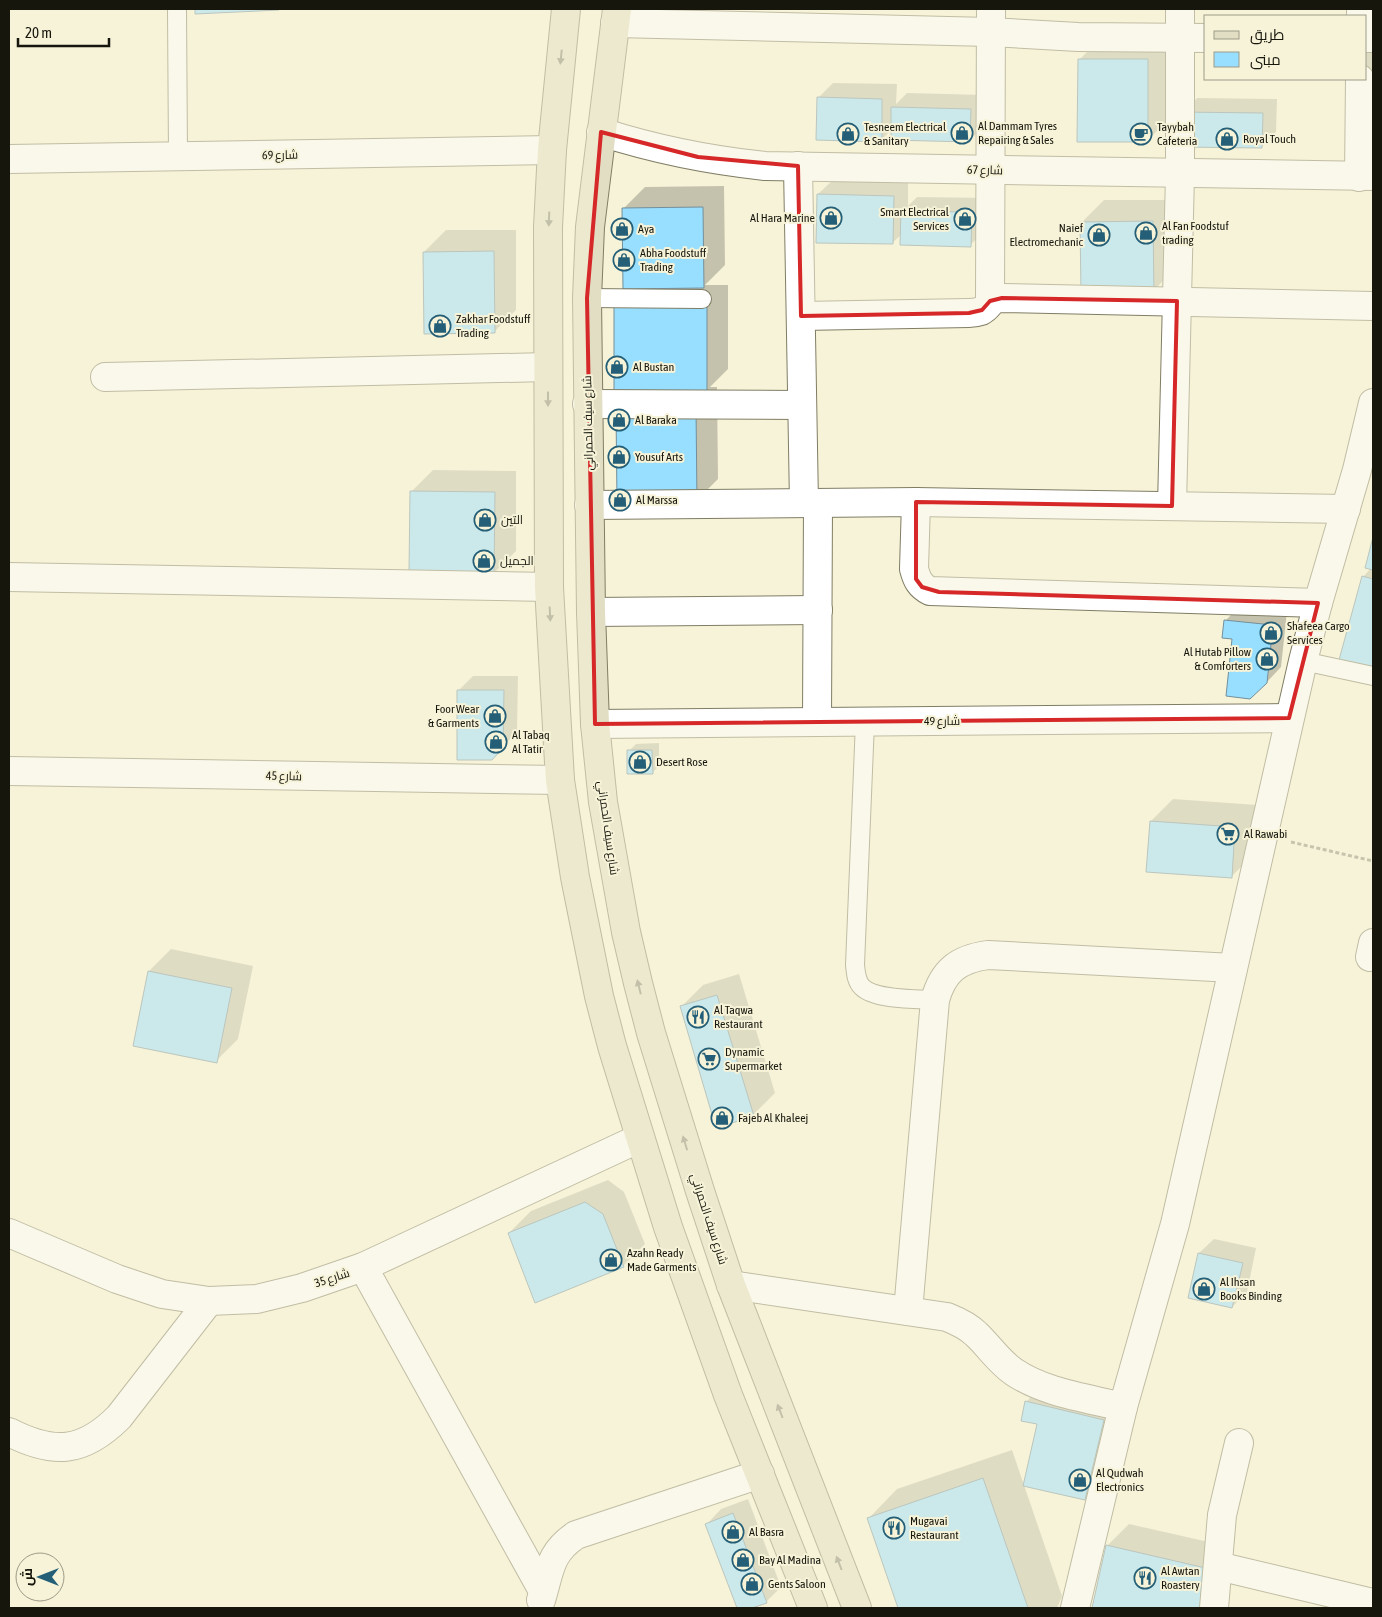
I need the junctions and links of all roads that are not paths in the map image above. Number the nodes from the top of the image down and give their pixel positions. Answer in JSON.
{"nodes":[{"id":1,"x":176,"y":9,"type":"edge"},
{"id":2,"x":566,"y":9,"type":"edge"},
{"id":3,"x":1180,"y":9,"type":"edge"},
{"id":4,"x":616,"y":16,"type":"edge"},
{"id":5,"x":991,"y":21,"type":"edge"},
{"id":6,"x":1193,"y":38,"type":"edge"},
{"id":7,"x":1360,"y":80,"type":"edge"},
{"id":8,"x":600,"y":132,"type":"junction"},
{"id":9,"x":552,"y":150,"type":"junction"},
{"id":10,"x":178,"y":156,"type":"junction"},
{"id":11,"x":9,"y":159,"type":"edge"},
{"id":12,"x":798,"y":166,"type":"junction"},
{"id":13,"x":990,"y":170,"type":"junction"},
{"id":14,"x":1180,"y":174,"type":"junction"},
{"id":15,"x":1366,"y":177,"type":"edge"},
{"id":16,"x":587,"y":298,"type":"junction"},
{"id":17,"x":702,"y":299,"type":"dead end"},
{"id":18,"x":990,"y":301,"type":"junction"},
{"id":19,"x":1177,"y":301,"type":"junction"},
{"id":20,"x":1373,"y":306,"type":"edge"},
{"id":21,"x":800,"y":316,"type":"junction"},
{"id":22,"x":548,"y":367,"type":"junction"},
{"id":23,"x":106,"y":376,"type":"dead end"},
{"id":24,"x":1373,"y":403,"type":"edge"},
{"id":25,"x":587,"y":404,"type":"junction"},
{"id":26,"x":802,"y":405,"type":"junction"},
{"id":27,"x":1365,"y":470,"type":"edge"},
{"id":28,"x":916,"y":502,"type":"junction"},
{"id":29,"x":811,"y":503,"type":"junction"},
{"id":30,"x":589,"y":504,"type":"junction"},
{"id":31,"x":1172,"y":506,"type":"junction"},
{"id":32,"x":1346,"y":509,"type":"junction"},
{"id":33,"x":9,"y":577,"type":"edge"},
{"id":34,"x":549,"y":587,"type":"junction"},
{"id":35,"x":1318,"y":603,"type":"junction"},
{"id":36,"x":818,"y":610,"type":"junction"},
{"id":37,"x":591,"y":612,"type":"junction"},
{"id":38,"x":1303,"y":660,"type":"junction"},
{"id":39,"x":1373,"y":676,"type":"edge"},
{"id":40,"x":1290,"y":718,"type":"junction"},
{"id":41,"x":817,"y":722,"type":"junction"},
{"id":42,"x":865,"y":722,"type":"junction"},
{"id":43,"x":596,"y":724,"type":"junction"},
{"id":44,"x":9,"y":771,"type":"edge"},
{"id":45,"x":560,"y":780,"type":"junction"},
{"id":46,"x":1233,"y":968,"type":"junction"},
{"id":47,"x":935,"y":1000,"type":"junction"},
{"id":48,"x":640,"y":1138,"type":"junction"},
{"id":49,"x":9,"y":1233,"type":"edge"},
{"id":50,"x":363,"y":1267,"type":"junction"},
{"id":51,"x":731,"y":1285,"type":"junction"},
{"id":52,"x":209,"y":1301,"type":"junction"},
{"id":53,"x":908,"y":1310,"type":"junction"},
{"id":54,"x":1123,"y":1407,"type":"junction"},
{"id":55,"x":9,"y":1432,"type":"edge"},
{"id":56,"x":1239,"y":1443,"type":"dead end"},
{"id":57,"x":760,"y":1474,"type":"junction"},
{"id":58,"x":1218,"y":1566,"type":"junction"},
{"id":59,"x":541,"y":1600,"type":"edge"},
{"id":60,"x":1367,"y":1604,"type":"edge"},
{"id":61,"x":813,"y":1608,"type":"edge"},
{"id":62,"x":857,"y":1608,"type":"edge"},
{"id":63,"x":1075,"y":1608,"type":"edge"},
{"id":64,"x":1214,"y":1608,"type":"edge"}],
"edges":[{"from":1,"to":10,"type":"lane"},
{"from":2,"to":9,"type":"street","one_way":true},
{"from":3,"to":6,"type":"street"},
{"from":4,"to":5,"type":"street"},
{"from":4,"to":8,"type":"street","name":"شارع سيف الحمراني"},
{"from":5,"to":6,"type":"street"},
{"from":5,"to":13,"type":"street"},
{"from":6,"to":14,"type":"street"},
{"from":7,"to":15,"type":"street"},
{"from":8,"to":12,"type":"street","name":"شارع 67"},
{"from":8,"to":16,"type":"street","name":"شارع سيف الحمراني"},
{"from":9,"to":10,"type":"street","name":"شارع 69"},
{"from":9,"to":22,"type":"street","one_way":true},
{"from":10,"to":11,"type":"street","name":"شارع 69"},
{"from":12,"to":13,"type":"street","name":"شارع 67"},
{"from":12,"to":21,"type":"street"},
{"from":13,"to":14,"type":"street","name":"شارع 67"},
{"from":13,"to":18,"type":"street"},
{"from":14,"to":15,"type":"street","name":"شارع 67"},
{"from":14,"to":19,"type":"street"},
{"from":16,"to":17,"type":"lane"},
{"from":16,"to":25,"type":"street","name":"شارع سيف الحمراني"},
{"from":18,"to":19,"type":"street"},
{"from":18,"to":21,"type":"street"},
{"from":19,"to":20,"type":"street"},
{"from":19,"to":31,"type":"street"},
{"from":21,"to":26,"type":"street"},
{"from":22,"to":23,"type":"street"},
{"from":22,"to":34,"type":"street","one_way":true},
{"from":24,"to":27,"type":"street"},
{"from":25,"to":26,"type":"street"},
{"from":25,"to":30,"type":"street","name":"شارع سيف الحمراني"},
{"from":26,"to":29,"type":"street"},
{"from":27,"to":32,"type":"street"},
{"from":28,"to":29,"type":"street"},
{"from":28,"to":31,"type":"street"},
{"from":28,"to":35,"type":"street"},
{"from":29,"to":30,"type":"street"},
{"from":29,"to":36,"type":"street"},
{"from":30,"to":37,"type":"street","name":"شارع سيف الحمراني"},
{"from":31,"to":32,"type":"street"},
{"from":32,"to":35,"type":"street"},
{"from":33,"to":34,"type":"street"},
{"from":34,"to":45,"type":"street","one_way":true},
{"from":35,"to":38,"type":"street"},
{"from":36,"to":37,"type":"street"},
{"from":36,"to":41,"type":"street"},
{"from":37,"to":43,"type":"street","name":"شارع سيف الحمراني"},
{"from":38,"to":39,"type":"lane"},
{"from":38,"to":40,"type":"street"},
{"from":40,"to":42,"type":"street","name":"شارع 49"},
{"from":40,"to":46,"type":"street"},
{"from":41,"to":42,"type":"street","name":"شارع 49"},
{"from":41,"to":43,"type":"street","name":"شارع 49"},
{"from":42,"to":47,"type":"lane"},
{"from":51,"to":43,"type":"street","name":"شارع سيف الحمراني","one_way":true},
{"from":44,"to":45,"type":"street","name":"شارع 45"},
{"from":45,"to":48,"type":"street"},
{"from":46,"to":47,"type":"street"},
{"from":46,"to":54,"type":"street"},
{"from":47,"to":53,"type":"street"},
{"from":48,"to":50,"type":"street","name":"شارع 35"},
{"from":48,"to":57,"type":"street"},
{"from":49,"to":52,"type":"street","name":"شارع 35"},
{"from":50,"to":52,"type":"street","name":"شارع 35"},
{"from":50,"to":59,"type":"street"},
{"from":51,"to":53,"type":"street"},
{"from":62,"to":51,"type":"street","name":"شارع سيف الحمراني","one_way":true},
{"from":52,"to":55,"type":"street"},
{"from":53,"to":54,"type":"street"},
{"from":54,"to":63,"type":"street"},
{"from":56,"to":58,"type":"street"},
{"from":57,"to":59,"type":"street"},
{"from":57,"to":61,"type":"street"},
{"from":58,"to":60,"type":"street"},
{"from":58,"to":64,"type":"street"}]}
